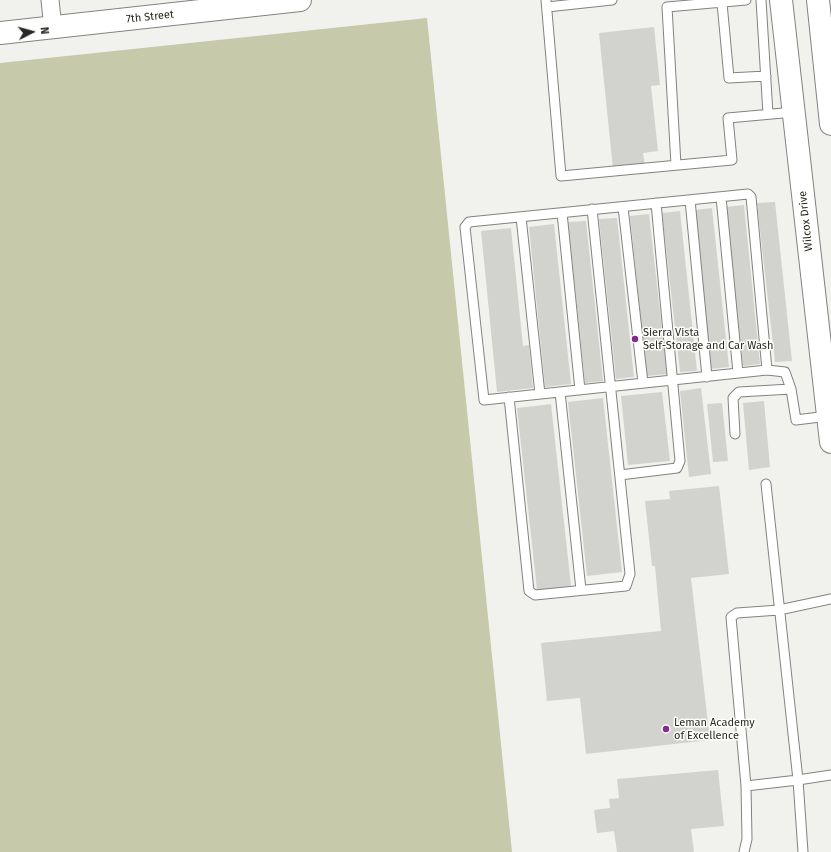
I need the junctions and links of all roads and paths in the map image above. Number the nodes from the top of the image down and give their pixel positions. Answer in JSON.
{"nodes":[{"id":1,"x":50,"y":0,"type":"edge"},
{"id":2,"x":300,"y":0,"type":"edge"},
{"id":3,"x":612,"y":0,"type":"edge"},
{"id":4,"x":746,"y":0,"type":"edge"},
{"id":5,"x":761,"y":0,"type":"edge"},
{"id":6,"x":781,"y":0,"type":"edge"},
{"id":7,"x":818,"y":0,"type":"edge"},
{"id":8,"x":722,"y":3,"type":"junction"},
{"id":9,"x":546,"y":4,"type":"edge"},
{"id":10,"x":667,"y":4,"type":"edge"},
{"id":11,"x":53,"y":28,"type":"junction"},
{"id":12,"x":0,"y":33,"type":"edge"},
{"id":13,"x":766,"y":76,"type":"junction"},
{"id":14,"x":794,"y":112,"type":"junction"},
{"id":15,"x":768,"y":114,"type":"junction"},
{"id":16,"x":831,"y":124,"type":"edge"},
{"id":17,"x":676,"y":165,"type":"junction"},
{"id":18,"x":721,"y":197,"type":"junction"},
{"id":19,"x":690,"y":200,"type":"junction"},
{"id":20,"x":656,"y":203,"type":"junction"},
{"id":21,"x":623,"y":206,"type":"junction"},
{"id":22,"x":592,"y":210,"type":"junction"},
{"id":23,"x":562,"y":213,"type":"junction"},
{"id":24,"x":521,"y":217,"type":"junction"},
{"id":25,"x":767,"y":370,"type":"junction"},
{"id":26,"x":738,"y":373,"type":"junction"},
{"id":27,"x":707,"y":377,"type":"junction"},
{"id":28,"x":673,"y":380,"type":"junction"},
{"id":29,"x":643,"y":383,"type":"junction"},
{"id":30,"x":611,"y":387,"type":"junction"},
{"id":31,"x":791,"y":389,"type":"junction"},
{"id":32,"x":580,"y":390,"type":"junction"},
{"id":33,"x":560,"y":392,"type":"junction"},
{"id":34,"x":540,"y":394,"type":"junction"},
{"id":35,"x":509,"y":397,"type":"junction"},
{"id":36,"x":828,"y":416,"type":"junction"},
{"id":37,"x":735,"y":434,"type":"dead end"},
{"id":38,"x":831,"y":442,"type":"edge"},
{"id":39,"x":620,"y":475,"type":"junction"},
{"id":40,"x":766,"y":484,"type":"dead end"},
{"id":41,"x":581,"y":590,"type":"junction"},
{"id":42,"x":831,"y":599,"type":"edge"},
{"id":43,"x":779,"y":610,"type":"junction"},
{"id":44,"x":831,"y":775,"type":"edge"},
{"id":45,"x":798,"y":780,"type":"junction"},
{"id":46,"x":746,"y":786,"type":"junction"},
{"id":47,"x":744,"y":852,"type":"edge"},
{"id":48,"x":803,"y":852,"type":"edge"}],
"edges":[{"from":1,"to":11,"type":"street"},
{"from":2,"to":11,"type":"street","name":"7th Street"},
{"from":3,"to":9,"type":"lane"},
{"from":4,"to":8,"type":"lane"},
{"from":5,"to":13,"type":"lane"},
{"from":6,"to":14,"type":"street","name":"Wilcox Drive"},
{"from":7,"to":16,"type":"street"},
{"from":8,"to":10,"type":"lane"},
{"from":8,"to":13,"type":"lane"},
{"from":9,"to":17,"type":"lane"},
{"from":10,"to":17,"type":"lane"},
{"from":11,"to":12,"type":"street","name":"7th Street"},
{"from":13,"to":15,"type":"lane"},
{"from":14,"to":15,"type":"lane"},
{"from":14,"to":36,"type":"street","name":"Wilcox Drive"},
{"from":15,"to":17,"type":"lane"},
{"from":18,"to":19,"type":"lane"},
{"from":18,"to":25,"type":"lane"},
{"from":18,"to":26,"type":"lane"},
{"from":19,"to":20,"type":"lane"},
{"from":19,"to":27,"type":"lane"},
{"from":20,"to":21,"type":"lane"},
{"from":20,"to":28,"type":"lane"},
{"from":21,"to":22,"type":"lane"},
{"from":21,"to":29,"type":"lane"},
{"from":22,"to":23,"type":"lane"},
{"from":22,"to":30,"type":"lane"},
{"from":23,"to":24,"type":"lane"},
{"from":23,"to":32,"type":"lane"},
{"from":24,"to":34,"type":"lane"},
{"from":24,"to":35,"type":"lane"},
{"from":25,"to":26,"type":"lane"},
{"from":25,"to":31,"type":"lane"},
{"from":26,"to":27,"type":"lane"},
{"from":27,"to":28,"type":"lane"},
{"from":28,"to":29,"type":"lane"},
{"from":28,"to":39,"type":"lane"},
{"from":29,"to":30,"type":"lane"},
{"from":30,"to":32,"type":"lane"},
{"from":30,"to":39,"type":"lane"},
{"from":31,"to":36,"type":"lane"},
{"from":31,"to":37,"type":"lane"},
{"from":32,"to":33,"type":"lane"},
{"from":33,"to":34,"type":"lane"},
{"from":33,"to":41,"type":"lane"},
{"from":34,"to":35,"type":"lane"},
{"from":35,"to":41,"type":"lane"},
{"from":36,"to":38,"type":"street","name":"Wilcox Drive"},
{"from":39,"to":41,"type":"lane"},
{"from":40,"to":43,"type":"lane"},
{"from":42,"to":43,"type":"lane"},
{"from":43,"to":45,"type":"lane"},
{"from":43,"to":46,"type":"lane"},
{"from":44,"to":45,"type":"lane"},
{"from":45,"to":46,"type":"lane"},
{"from":45,"to":48,"type":"lane"},
{"from":46,"to":47,"type":"lane"}]}
